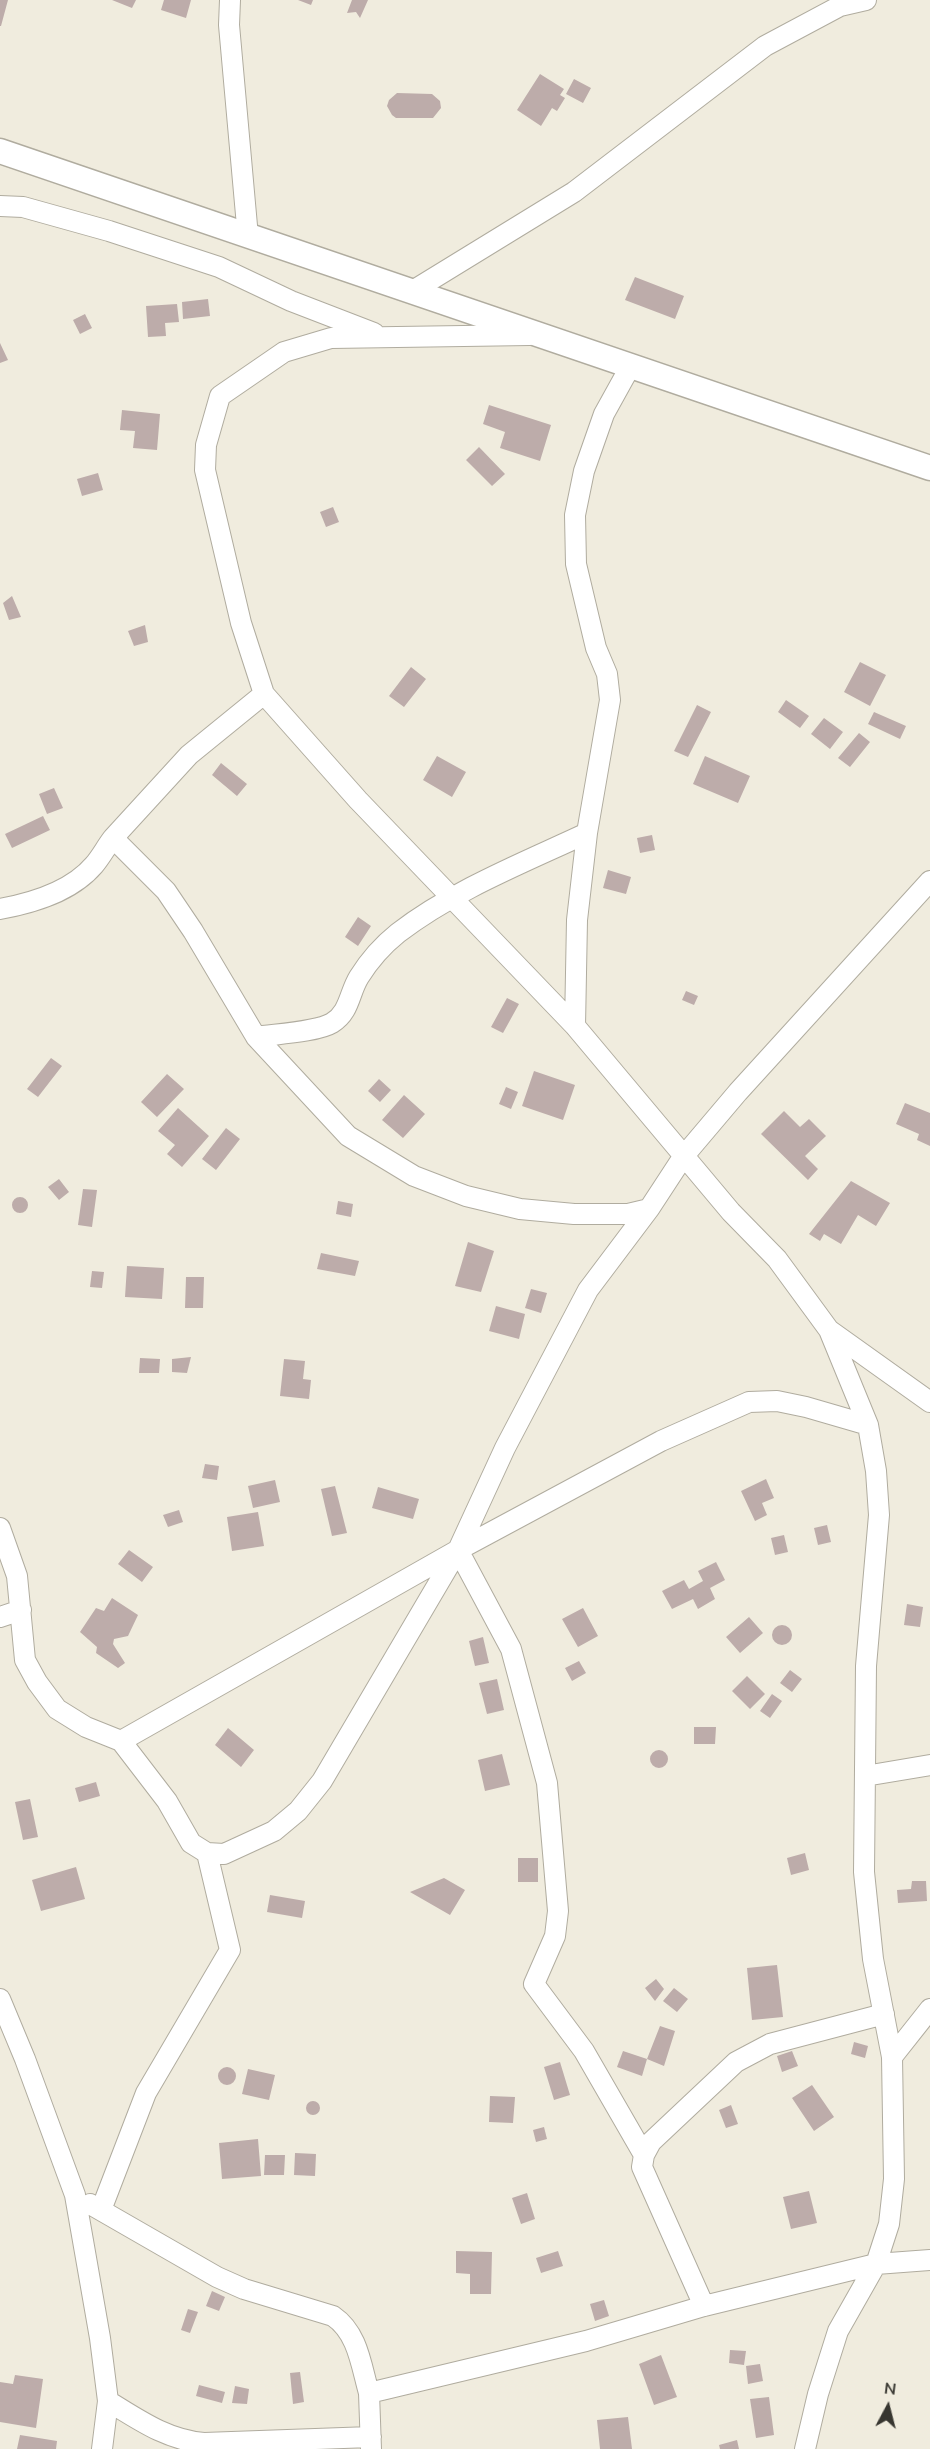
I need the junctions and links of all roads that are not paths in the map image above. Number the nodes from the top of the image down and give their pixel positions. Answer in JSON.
{"nodes":[{"id":1,"x":230,"y":0,"type":"edge"},
{"id":2,"x":866,"y":0,"type":"edge"},
{"id":3,"x":840,"y":3,"type":"edge"},
{"id":4,"x":0,"y":152,"type":"edge"},
{"id":5,"x":0,"y":206,"type":"edge"},
{"id":6,"x":248,"y":237,"type":"junction"},
{"id":7,"x":411,"y":292,"type":"junction"},
{"id":8,"x":539,"y":335,"type":"junction"},
{"id":9,"x":382,"y":336,"type":"junction"},
{"id":10,"x":630,"y":367,"type":"junction"},
{"id":11,"x":930,"y":468,"type":"edge"},
{"id":12,"x":264,"y":694,"type":"junction"},
{"id":13,"x":587,"y":833,"type":"junction"},
{"id":14,"x":113,"y":838,"type":"junction"},
{"id":15,"x":930,"y":881,"type":"edge"},
{"id":16,"x":452,"y":897,"type":"junction"},
{"id":17,"x":0,"y":909,"type":"edge"},
{"id":18,"x":575,"y":1026,"type":"junction"},
{"id":19,"x":256,"y":1037,"type":"junction"},
{"id":20,"x":683,"y":1156,"type":"junction"},
{"id":21,"x":649,"y":1209,"type":"junction"},
{"id":22,"x":829,"y":1330,"type":"junction"},
{"id":23,"x":930,"y":1402,"type":"edge"},
{"id":24,"x":868,"y":1425,"type":"junction"},
{"id":25,"x":0,"y":1528,"type":"edge"},
{"id":26,"x":458,"y":1550,"type":"junction"},
{"id":27,"x":21,"y":1610,"type":"junction"},
{"id":28,"x":0,"y":1617,"type":"edge"},
{"id":29,"x":121,"y":1741,"type":"junction"},
{"id":30,"x":930,"y":1765,"type":"edge"},
{"id":31,"x":865,"y":1776,"type":"junction"},
{"id":32,"x":207,"y":1853,"type":"junction"},
{"id":33,"x":0,"y":1999,"type":"edge"},
{"id":34,"x":930,"y":2009,"type":"edge"},
{"id":35,"x":884,"y":2014,"type":"junction"},
{"id":36,"x":892,"y":2056,"type":"junction"},
{"id":37,"x":644,"y":2155,"type":"junction"},
{"id":38,"x":75,"y":2195,"type":"junction"},
{"id":39,"x":101,"y":2210,"type":"junction"},
{"id":40,"x":930,"y":2260,"type":"edge"},
{"id":41,"x":876,"y":2264,"type":"junction"},
{"id":42,"x":704,"y":2306,"type":"junction"},
{"id":43,"x":369,"y":2393,"type":"junction"},
{"id":44,"x":108,"y":2401,"type":"junction"},
{"id":45,"x":371,"y":2443,"type":"edge"},
{"id":46,"x":102,"y":2449,"type":"edge"},
{"id":47,"x":805,"y":2449,"type":"edge"}],
"edges":[{"from":1,"to":6,"type":"street"},
{"from":2,"to":3,"type":"street"},
{"from":3,"to":7,"type":"street"},
{"from":4,"to":6,"type":"street"},
{"from":5,"to":9,"type":"street"},
{"from":6,"to":7,"type":"street"},
{"from":7,"to":8,"type":"street"},
{"from":8,"to":9,"type":"street"},
{"from":8,"to":10,"type":"street"},
{"from":9,"to":12,"type":"street"},
{"from":10,"to":11,"type":"street"},
{"from":10,"to":13,"type":"street"},
{"from":12,"to":14,"type":"street"},
{"from":12,"to":16,"type":"street"},
{"from":13,"to":16,"type":"street"},
{"from":13,"to":18,"type":"street"},
{"from":14,"to":17,"type":"street"},
{"from":14,"to":19,"type":"street"},
{"from":15,"to":20,"type":"street"},
{"from":16,"to":18,"type":"street"},
{"from":16,"to":19,"type":"street"},
{"from":18,"to":20,"type":"street"},
{"from":19,"to":21,"type":"street"},
{"from":20,"to":21,"type":"street"},
{"from":20,"to":22,"type":"street"},
{"from":21,"to":26,"type":"street"},
{"from":22,"to":23,"type":"street"},
{"from":22,"to":24,"type":"street"},
{"from":24,"to":26,"type":"street"},
{"from":24,"to":31,"type":"street"},
{"from":25,"to":27,"type":"street"},
{"from":26,"to":29,"type":"street"},
{"from":26,"to":32,"type":"street"},
{"from":26,"to":37,"type":"street"},
{"from":27,"to":28,"type":"street"},
{"from":27,"to":29,"type":"street"},
{"from":29,"to":32,"type":"street"},
{"from":30,"to":31,"type":"street"},
{"from":31,"to":35,"type":"street"},
{"from":32,"to":39,"type":"street"},
{"from":33,"to":38,"type":"street"},
{"from":34,"to":36,"type":"street"},
{"from":35,"to":36,"type":"street"},
{"from":35,"to":37,"type":"street"},
{"from":36,"to":41,"type":"street"},
{"from":37,"to":42,"type":"street"},
{"from":38,"to":39,"type":"street"},
{"from":38,"to":44,"type":"street"},
{"from":39,"to":43,"type":"street"},
{"from":40,"to":41,"type":"street"},
{"from":41,"to":42,"type":"street"},
{"from":41,"to":47,"type":"street"},
{"from":42,"to":43,"type":"street"},
{"from":43,"to":45,"type":"street"},
{"from":44,"to":45,"type":"street"},
{"from":44,"to":46,"type":"street"}]}
